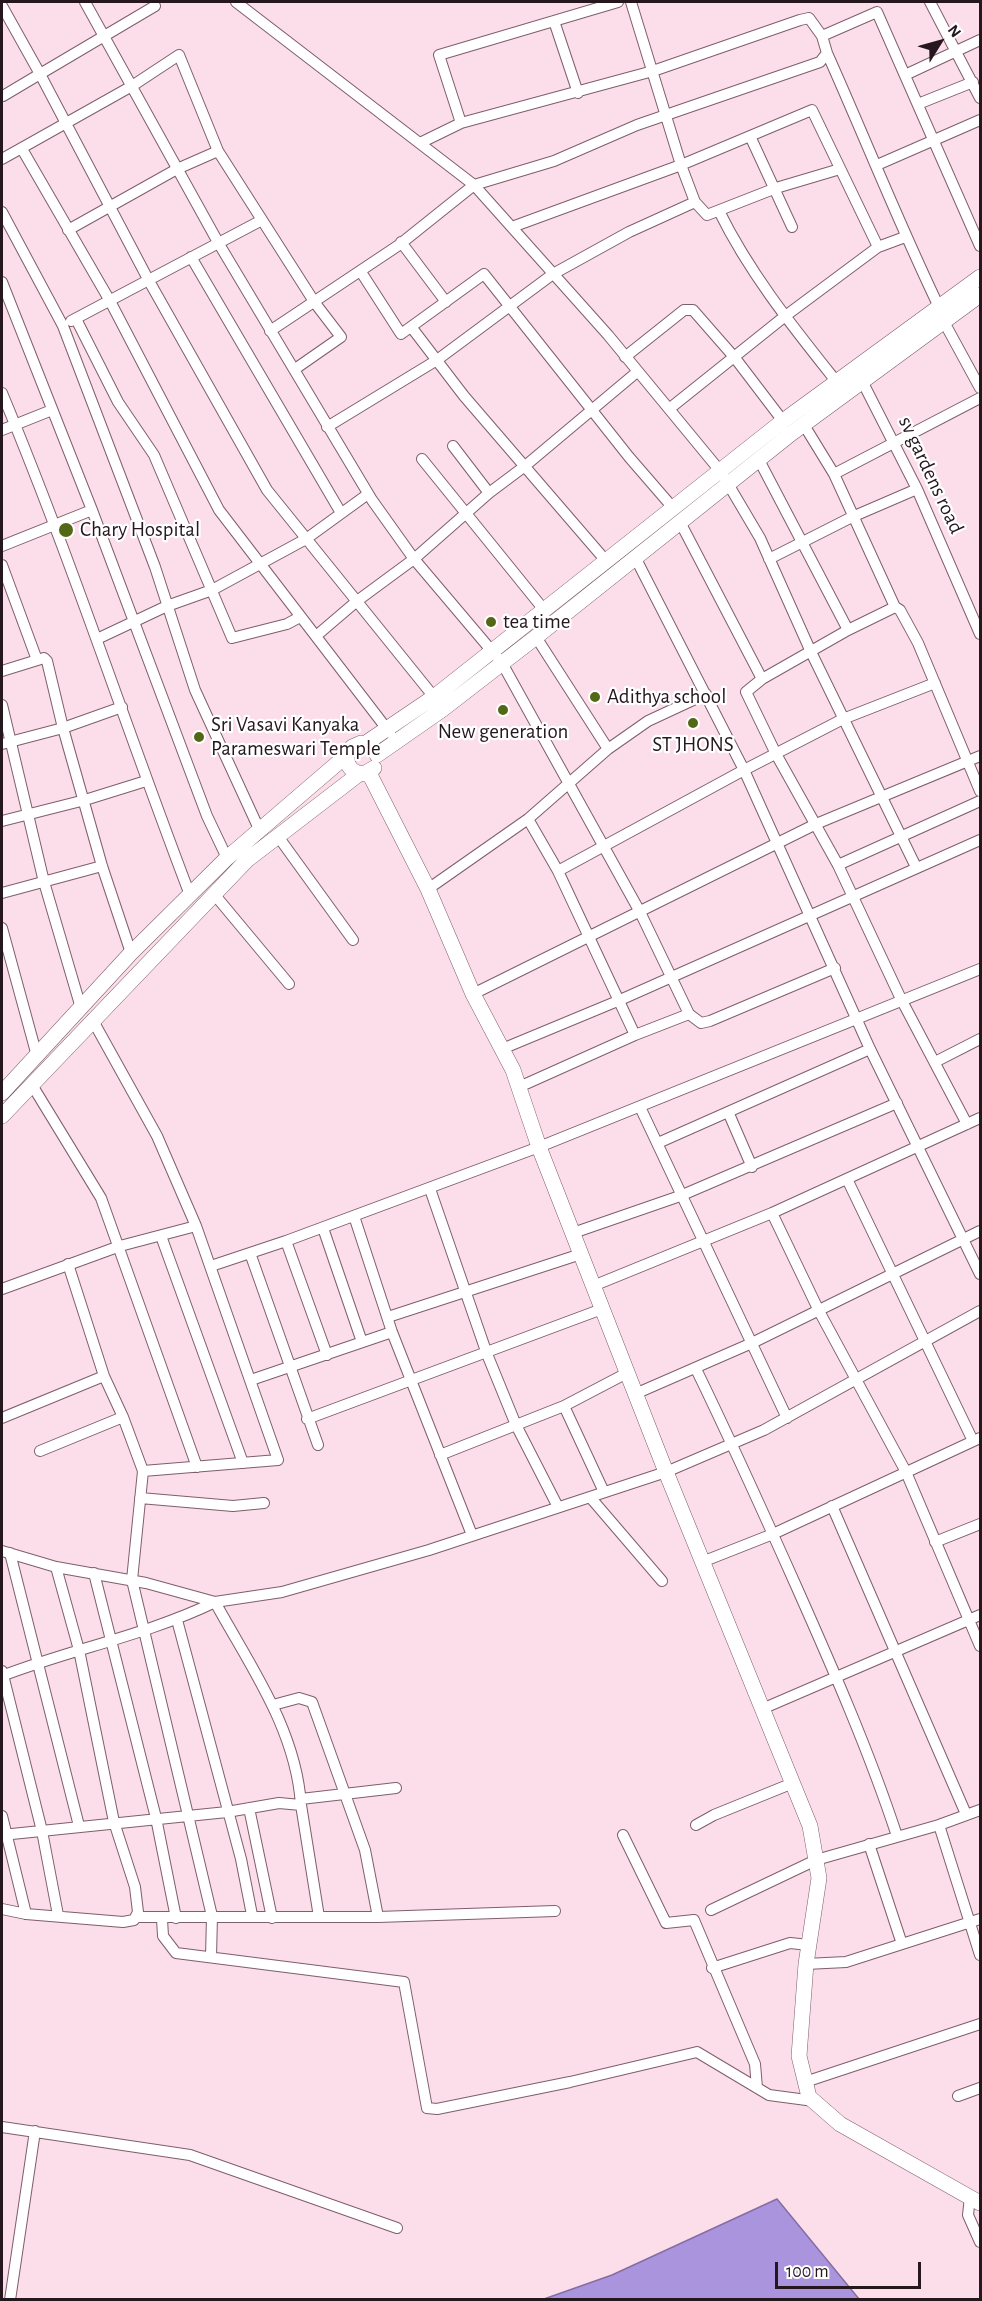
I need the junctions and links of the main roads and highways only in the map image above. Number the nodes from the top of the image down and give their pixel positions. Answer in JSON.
{"nodes":[{"id":1,"x":981,"y":277,"type":"edge"},
{"id":2,"x":980,"y":296,"type":"edge"},
{"id":3,"x":942,"y":315,"type":"junction"},
{"id":4,"x":859,"y":375,"type":"junction"},
{"id":5,"x":725,"y":477,"type":"junction"},
{"id":6,"x":677,"y":515,"type":"junction"},
{"id":7,"x":498,"y":657,"type":"junction"},
{"id":8,"x":391,"y":734,"type":"junction"},
{"id":9,"x":366,"y":743,"type":"junction"},
{"id":10,"x":347,"y":755,"type":"junction"},
{"id":11,"x":377,"y":755,"type":"junction"},
{"id":12,"x":364,"y":773,"type":"junction"},
{"id":13,"x":2,"y":1093,"type":"edge"},
{"id":14,"x":2,"y":1116,"type":"edge"},
{"id":15,"x":975,"y":2200,"type":"edge"}],
"edges":[{"from":1,"to":3,"type":"main road"},
{"from":2,"to":3,"type":"main road"},
{"from":3,"to":4,"type":"main road"},
{"from":4,"to":5,"type":"main road"},
{"from":4,"to":5,"type":"main road"},
{"from":5,"to":6,"type":"main road"},
{"from":6,"to":7,"type":"main road"},
{"from":6,"to":7,"type":"main road"},
{"from":7,"to":8,"type":"main road"},
{"from":7,"to":8,"type":"main road"},
{"from":8,"to":9,"type":"main road"},
{"from":8,"to":11,"type":"main road"},
{"from":9,"to":10,"type":"main road"},
{"from":9,"to":11,"type":"main road"},
{"from":10,"to":12,"type":"main road"},
{"from":10,"to":13,"type":"main road"},
{"from":11,"to":12,"type":"main road"},
{"from":12,"to":14,"type":"main road"},
{"from":12,"to":15,"type":"main road"}]}
